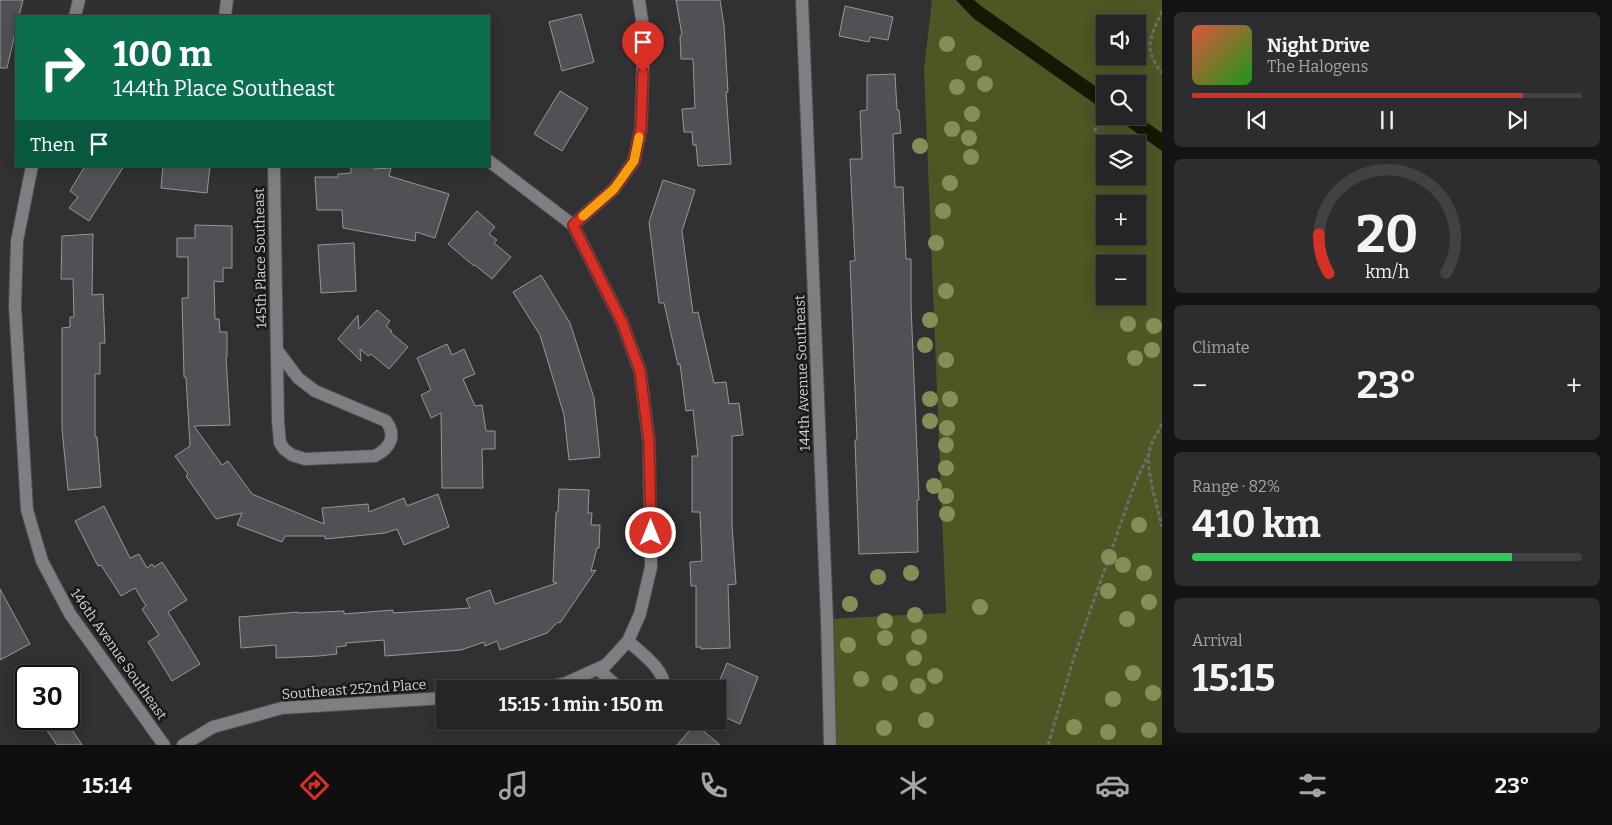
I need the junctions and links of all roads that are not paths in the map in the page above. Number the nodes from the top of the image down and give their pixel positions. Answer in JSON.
{"nodes":[{"id":1,"x":78,"y":0,"type":"edge"},
{"id":2,"x":227,"y":0,"type":"edge"},
{"id":3,"x":639,"y":0,"type":"edge"},
{"id":4,"x":802,"y":0,"type":"edge"},
{"id":5,"x":75,"y":15,"type":"edge"},
{"id":6,"x":225,"y":15,"type":"edge"},
{"id":7,"x":490,"y":162,"type":"edge"},
{"id":8,"x":32,"y":167,"type":"edge"},
{"id":9,"x":274,"y":167,"type":"edge"},
{"id":10,"x":573,"y":225,"type":"junction"},
{"id":11,"x":277,"y":350,"type":"junction"},
{"id":12,"x":628,"y":641,"type":"junction"},
{"id":13,"x":602,"y":667,"type":"junction"},
{"id":14,"x":571,"y":680,"type":"edge"},
{"id":15,"x":613,"y":680,"type":"edge"},
{"id":16,"x":663,"y":680,"type":"edge"},
{"id":17,"x":436,"y":699,"type":"edge"},
{"id":18,"x":164,"y":745,"type":"edge"},
{"id":19,"x":183,"y":745,"type":"edge"},
{"id":20,"x":830,"y":745,"type":"edge"}],
"edges":[{"from":1,"to":5,"type":"street"},
{"from":2,"to":6,"type":"street"},
{"from":3,"to":10,"type":"street"},
{"from":4,"to":20,"type":"street","name":"144th Avenue Southeast"},
{"from":7,"to":10,"type":"street"},
{"from":8,"to":18,"type":"street","name":"146th Avenue Southeast"},
{"from":9,"to":11,"type":"street","name":"145th Place Southeast"},
{"from":10,"to":12,"type":"street"},
{"from":11,"to":11,"type":"street","name":"145th Place Southeast"},
{"from":12,"to":13,"type":"street"},
{"from":12,"to":16,"type":"street"},
{"from":13,"to":14,"type":"street"},
{"from":13,"to":15,"type":"street"},
{"from":17,"to":19,"type":"street","name":"Southeast 252nd Place"}]}
